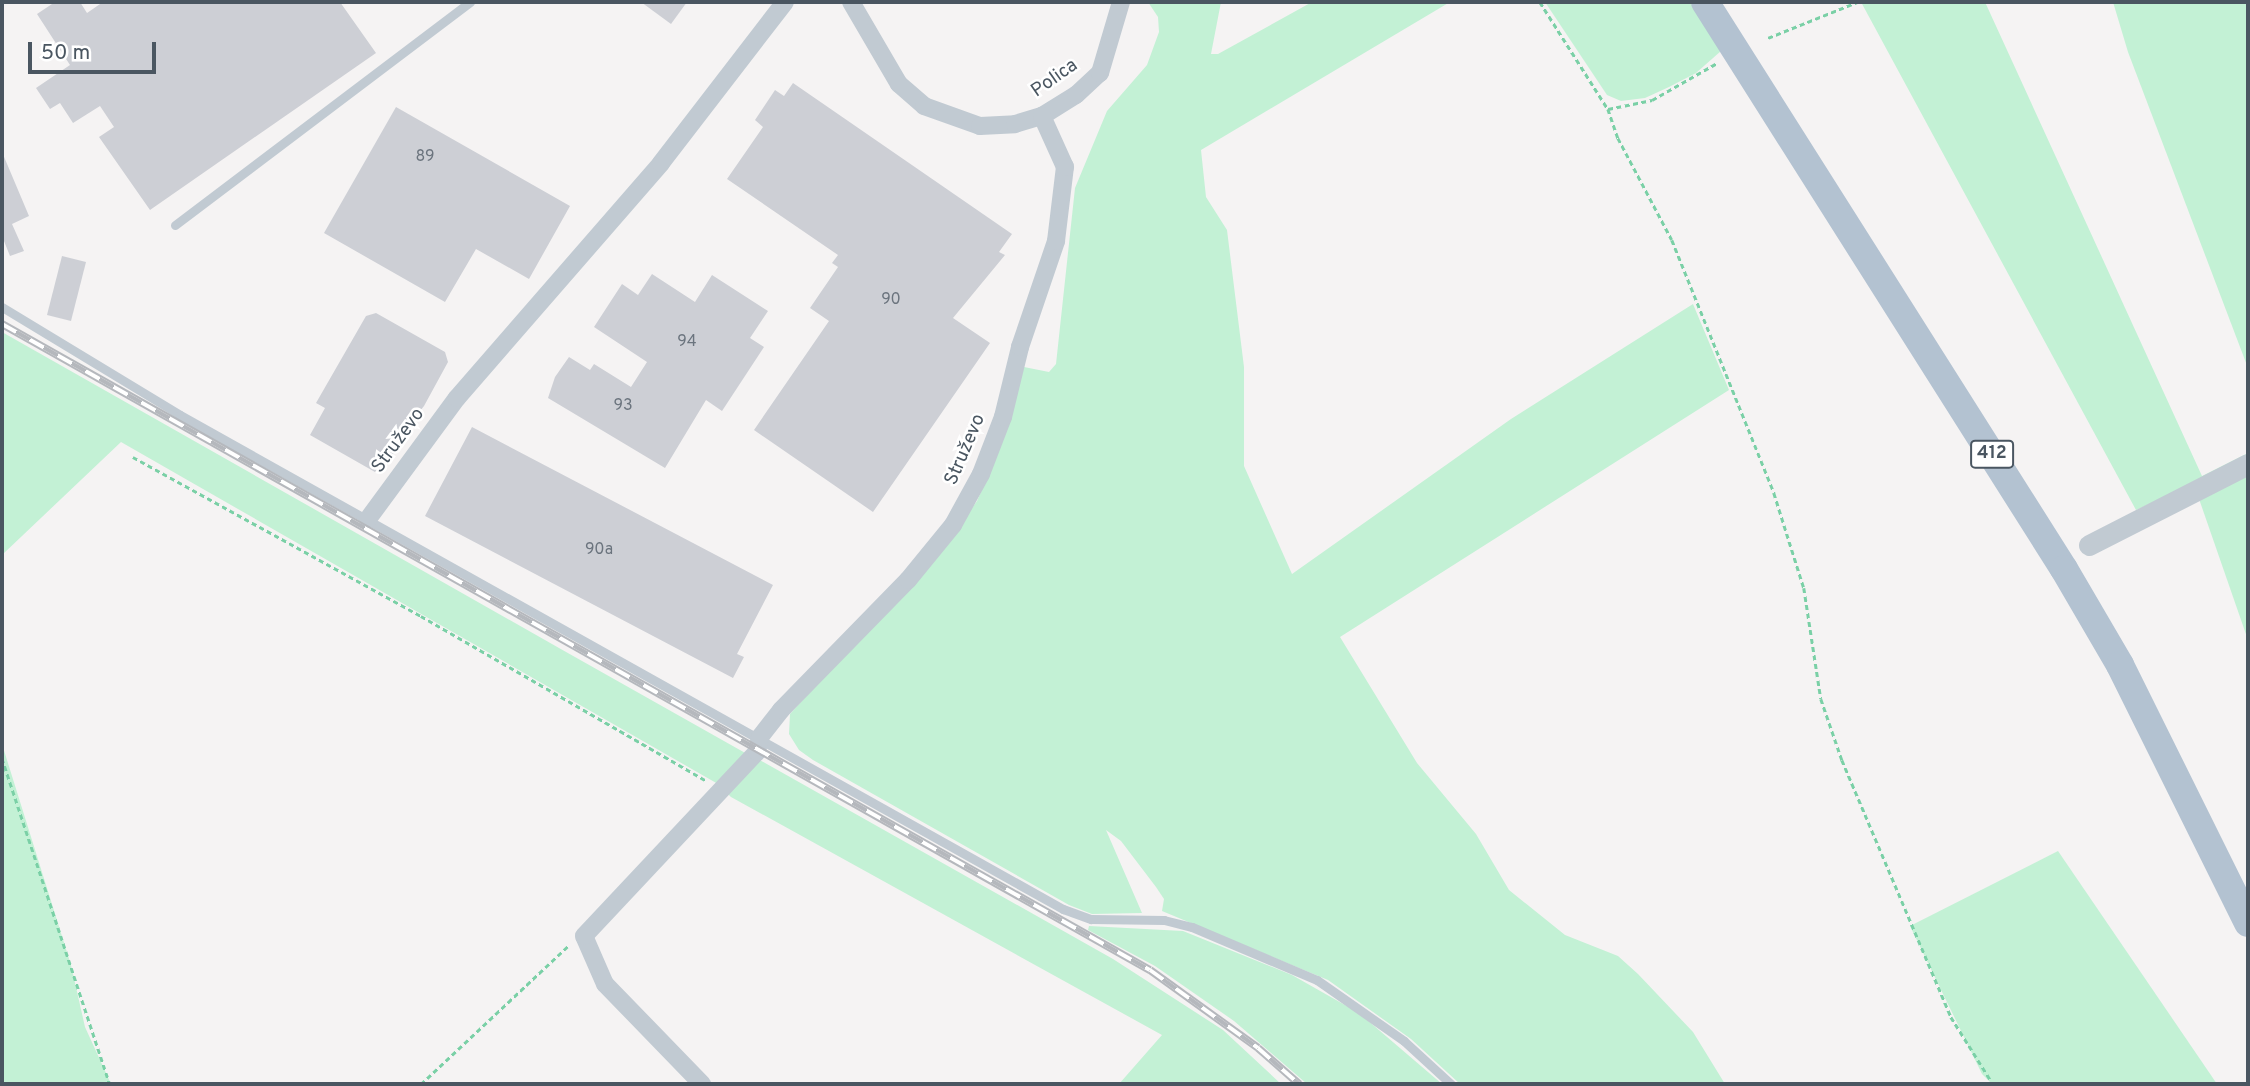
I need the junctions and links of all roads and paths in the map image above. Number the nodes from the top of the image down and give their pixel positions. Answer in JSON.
{"nodes":[{"id":1,"x":470,"y":2,"type":"edge"},
{"id":2,"x":785,"y":2,"type":"edge"},
{"id":3,"x":851,"y":2,"type":"edge"},
{"id":4,"x":1121,"y":2,"type":"edge"},
{"id":5,"x":1539,"y":2,"type":"edge"},
{"id":6,"x":1705,"y":2,"type":"edge"},
{"id":7,"x":1857,"y":2,"type":"edge"},
{"id":8,"x":1768,"y":38,"type":"dead end"},
{"id":9,"x":1737,"y":52,"type":"junction"},
{"id":10,"x":1608,"y":108,"type":"junction"},
{"id":11,"x":1042,"y":116,"type":"junction"},
{"id":12,"x":175,"y":225,"type":"dead end"},
{"id":13,"x":2,"y":307,"type":"edge"},
{"id":14,"x":133,"y":457,"type":"dead end"},
{"id":15,"x":2248,"y":464,"type":"edge"},
{"id":16,"x":369,"y":519,"type":"junction"},
{"id":17,"x":2089,"y":545,"type":"dead end"},
{"id":18,"x":760,"y":737,"type":"junction"},
{"id":19,"x":2,"y":758,"type":"edge"},
{"id":20,"x":721,"y":791,"type":"junction"},
{"id":21,"x":2248,"y":923,"type":"edge"},
{"id":22,"x":584,"y":936,"type":"junction"},
{"id":23,"x":110,"y":1084,"type":"edge"},
{"id":24,"x":421,"y":1084,"type":"edge"},
{"id":25,"x":702,"y":1084,"type":"edge"},
{"id":26,"x":1451,"y":1084,"type":"edge"},
{"id":27,"x":1993,"y":1084,"type":"edge"}],
"edges":[{"from":1,"to":12,"type":"lane"},
{"from":2,"to":16,"type":"street","name":"Struževo"},
{"from":3,"to":11,"type":"street","name":"Polica"},
{"from":4,"to":11,"type":"street","name":"Polica"},
{"from":5,"to":10,"type":"path"},
{"from":6,"to":9,"type":"main road","number":"412"},
{"from":7,"to":8,"type":"path"},
{"from":9,"to":10,"type":"path"},
{"from":9,"to":21,"type":"main road","number":"412"},
{"from":10,"to":27,"type":"path"},
{"from":11,"to":18,"type":"street","name":"Struževo"},
{"from":13,"to":16,"type":"lane"},
{"from":14,"to":20,"type":"path"},
{"from":15,"to":17,"type":"street"},
{"from":16,"to":18,"type":"lane"},
{"from":18,"to":20,"type":"street","name":"Struževo"},
{"from":18,"to":26,"type":"lane"},
{"from":19,"to":23,"type":"path"},
{"from":20,"to":22,"type":"street","name":"Struževo"},
{"from":22,"to":24,"type":"path"},
{"from":22,"to":25,"type":"street"}]}
